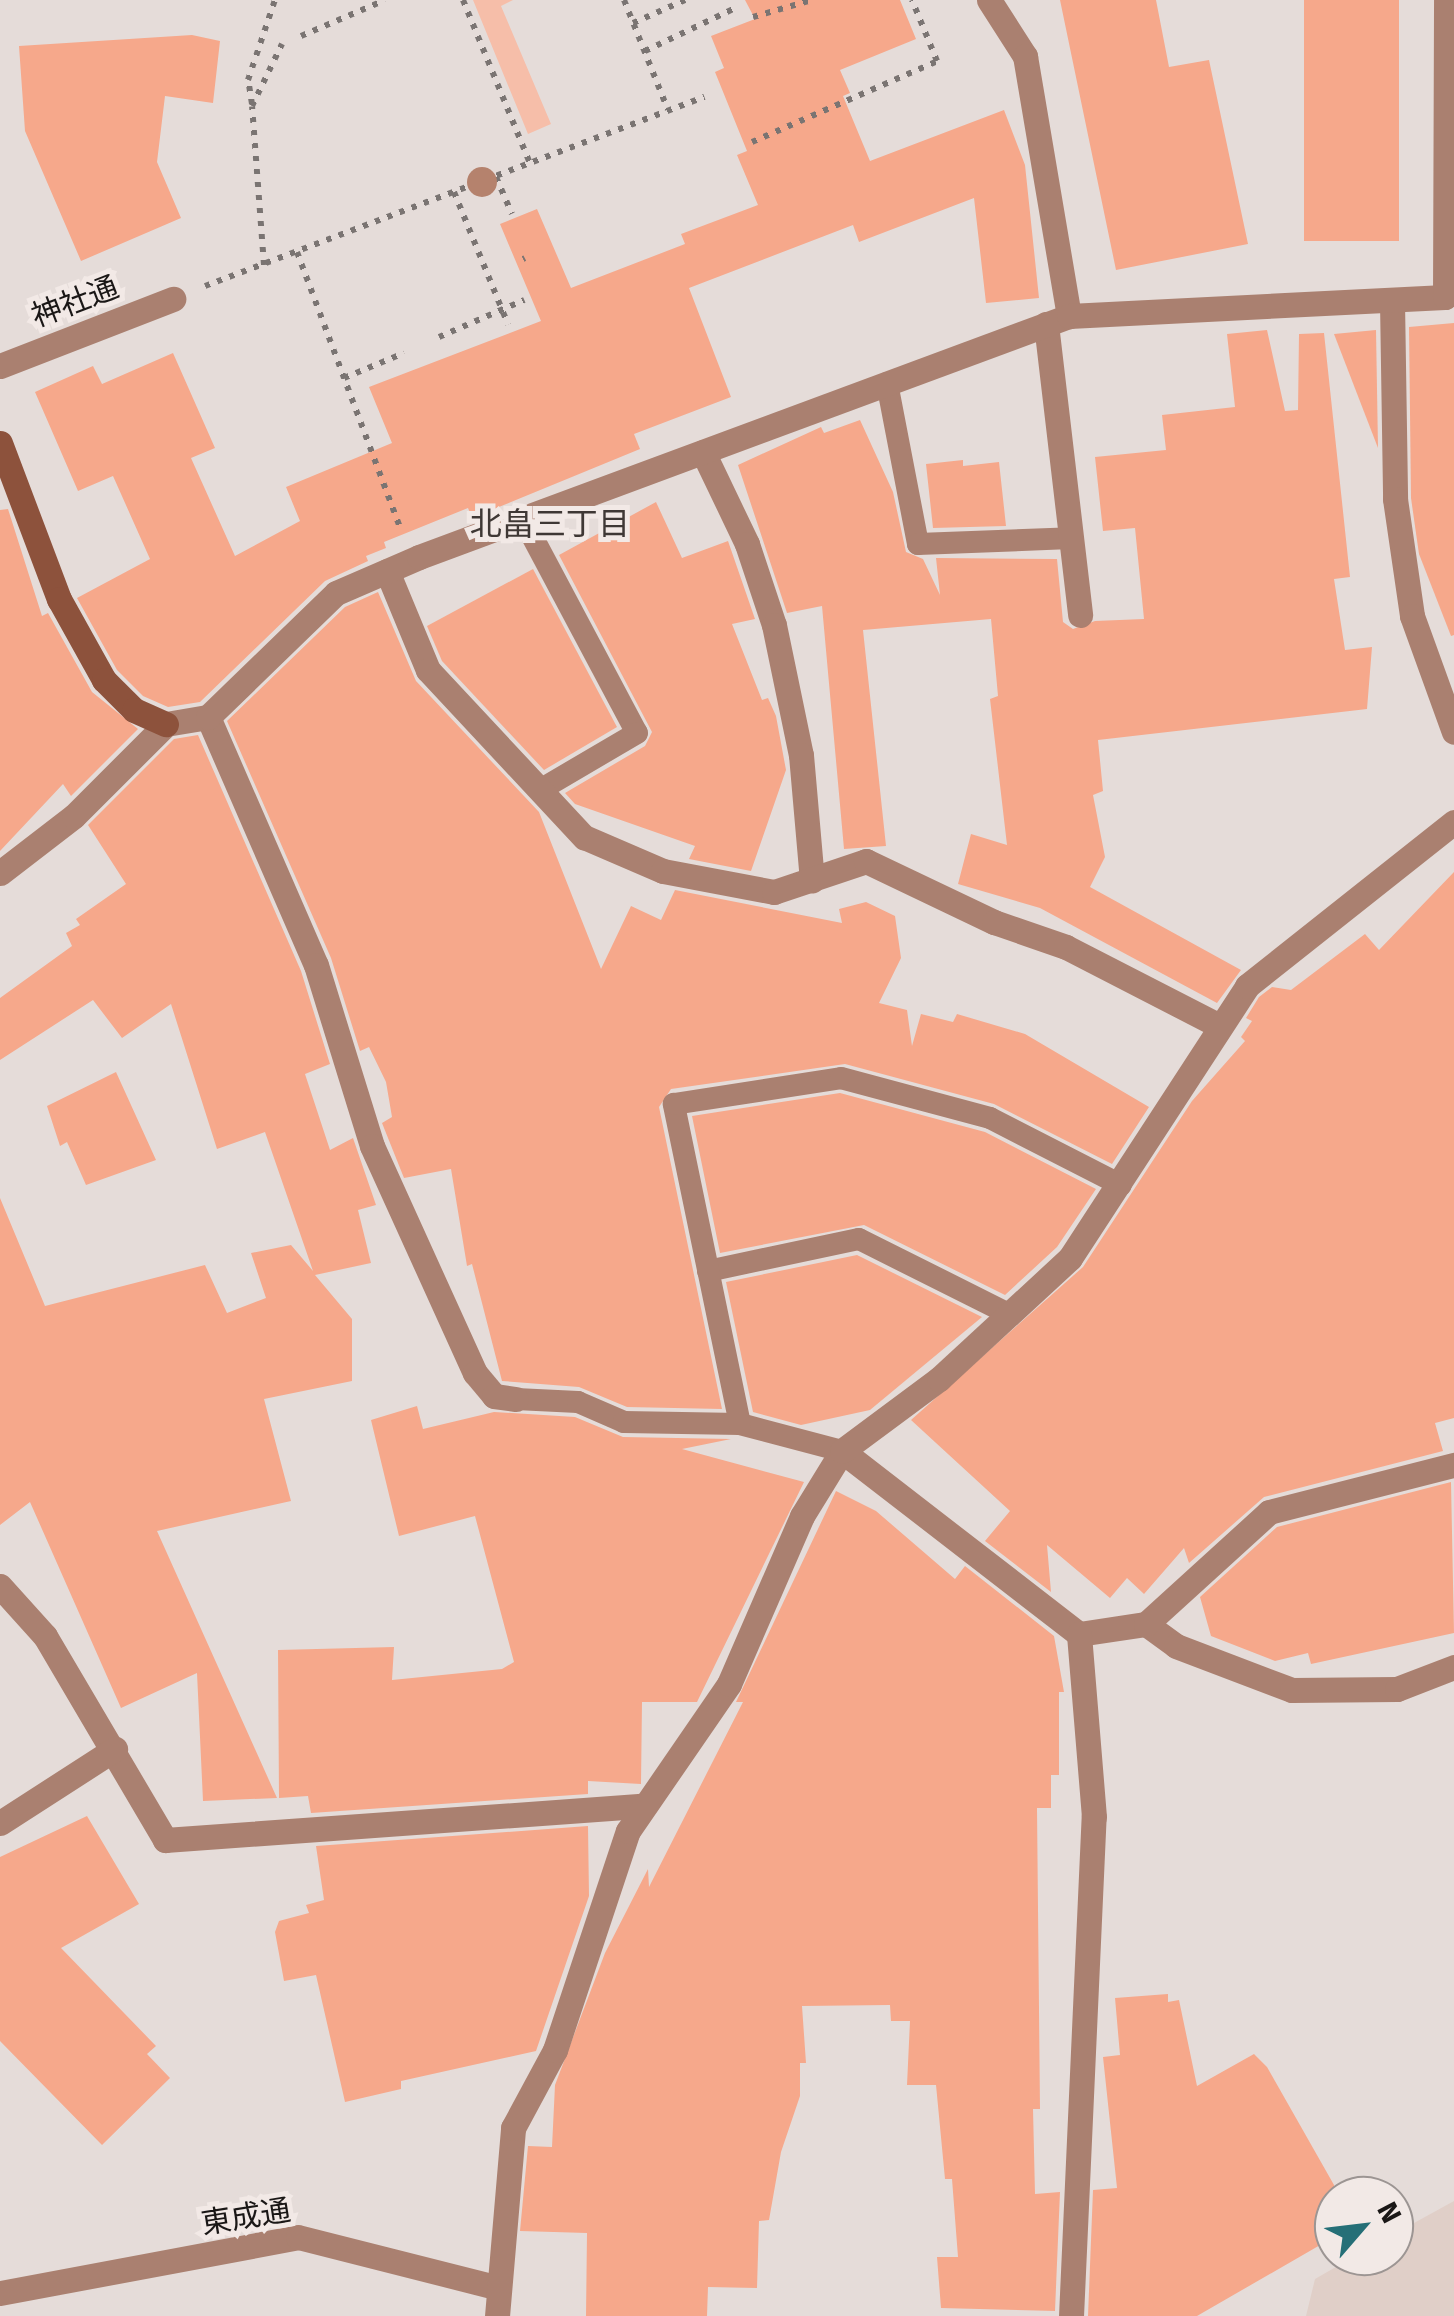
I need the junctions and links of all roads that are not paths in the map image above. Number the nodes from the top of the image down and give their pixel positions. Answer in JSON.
{"nodes":[{"id":1,"x":989,"y":0,"type":"edge"},
{"id":2,"x":1446,"y":0,"type":"edge"},
{"id":3,"x":1449,"y":297,"type":"edge"},
{"id":4,"x":173,"y":299,"type":"road end"},
{"id":5,"x":1392,"y":301,"type":"junction"},
{"id":6,"x":1058,"y":320,"type":"junction"},
{"id":7,"x":0,"y":366,"type":"edge"},
{"id":8,"x":887,"y":383,"type":"junction"},
{"id":9,"x":0,"y":443,"type":"edge"},
{"id":10,"x":703,"y":452,"type":"junction"},
{"id":11,"x":524,"y":519,"type":"junction"},
{"id":12,"x":1071,"y":538,"type":"junction"},
{"id":13,"x":387,"y":571,"type":"junction"},
{"id":14,"x":1080,"y":615,"type":"dead end"},
{"id":15,"x":208,"y":717,"type":"junction"},
{"id":16,"x":166,"y":724,"type":"junction"},
{"id":17,"x":1454,"y":732,"type":"edge"},
{"id":18,"x":540,"y":790,"type":"junction"},
{"id":19,"x":1454,"y":822,"type":"edge"},
{"id":20,"x":0,"y":873,"type":"edge"},
{"id":21,"x":812,"y":881,"type":"junction"},
{"id":22,"x":1220,"y":1026,"type":"dead end"},
{"id":23,"x":1121,"y":1185,"type":"junction"},
{"id":24,"x":708,"y":1271,"type":"junction"},
{"id":25,"x":1009,"y":1314,"type":"junction"},
{"id":26,"x":516,"y":1398,"type":"joint"},
{"id":27,"x":740,"y":1424,"type":"junction"},
{"id":28,"x":842,"y":1451,"type":"junction"},
{"id":29,"x":1454,"y":1465,"type":"edge"},
{"id":30,"x":0,"y":1586,"type":"edge"},
{"id":31,"x":1146,"y":1624,"type":"junction"},
{"id":32,"x":1079,"y":1634,"type":"junction"},
{"id":33,"x":1454,"y":1667,"type":"edge"},
{"id":34,"x":114,"y":1749,"type":"junction"},
{"id":35,"x":642,"y":1806,"type":"junction"},
{"id":36,"x":0,"y":1823,"type":"edge"},
{"id":37,"x":499,"y":2288,"type":"junction"},
{"id":38,"x":0,"y":2293,"type":"edge"},
{"id":39,"x":497,"y":2316,"type":"edge"},
{"id":40,"x":1072,"y":2316,"type":"edge"}],
"edges":[{"from":1,"to":6,"type":"street"},
{"from":2,"to":3,"type":"street"},
{"from":3,"to":5,"type":"street"},
{"from":4,"to":7,"type":"street","name":"神社通"},
{"from":5,"to":6,"type":"street"},
{"from":5,"to":17,"type":"street"},
{"from":6,"to":8,"type":"street"},
{"from":6,"to":12,"type":"street"},
{"from":8,"to":10,"type":"street"},
{"from":8,"to":12,"type":"lane"},
{"from":9,"to":16,"type":"street"},
{"from":10,"to":11,"type":"street"},
{"from":10,"to":21,"type":"street"},
{"from":11,"to":13,"type":"street"},
{"from":11,"to":18,"type":"lane"},
{"from":12,"to":14,"type":"street"},
{"from":13,"to":15,"type":"street"},
{"from":13,"to":18,"type":"street"},
{"from":15,"to":16,"type":"street"},
{"from":15,"to":26,"type":"street"},
{"from":16,"to":20,"type":"street"},
{"from":18,"to":21,"type":"street"},
{"from":19,"to":23,"type":"street"},
{"from":21,"to":22,"type":"street"},
{"from":23,"to":24,"type":"lane"},
{"from":23,"to":25,"type":"street"},
{"from":24,"to":25,"type":"lane"},
{"from":24,"to":27,"type":"lane"},
{"from":25,"to":28,"type":"street"},
{"from":26,"to":27,"type":"lane"},
{"from":27,"to":28,"type":"lane"},
{"from":28,"to":32,"type":"street"},
{"from":28,"to":35,"type":"street"},
{"from":29,"to":31,"type":"street"},
{"from":30,"to":34,"type":"street"},
{"from":31,"to":32,"type":"street"},
{"from":31,"to":33,"type":"street"},
{"from":32,"to":40,"type":"street"},
{"from":34,"to":35,"type":"street"},
{"from":34,"to":36,"type":"street"},
{"from":35,"to":37,"type":"street"},
{"from":37,"to":38,"type":"street","name":"東成通"},
{"from":37,"to":39,"type":"street"}]}
